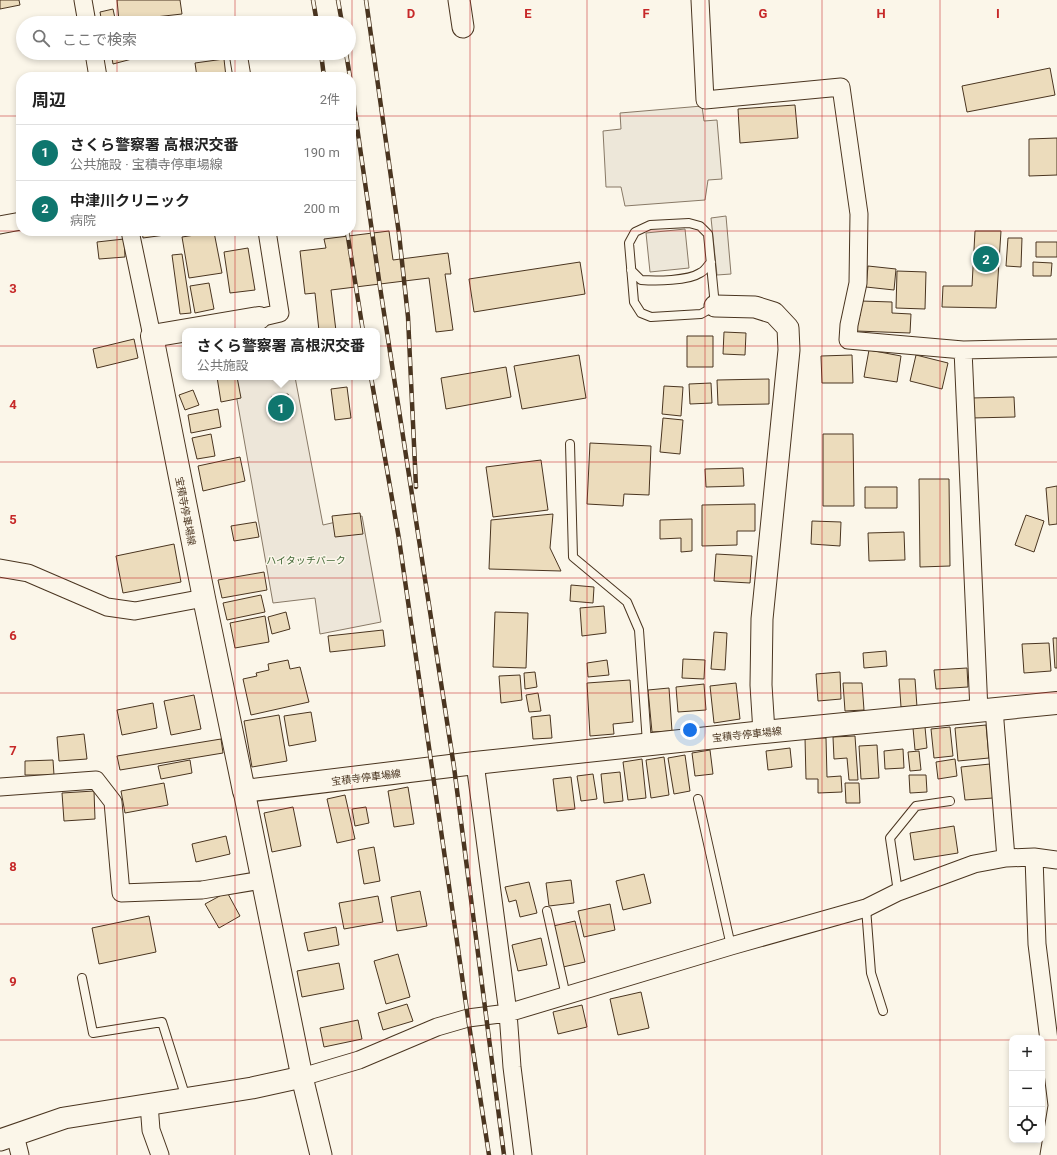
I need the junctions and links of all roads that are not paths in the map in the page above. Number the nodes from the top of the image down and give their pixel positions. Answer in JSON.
{"nodes":[{"id":1,"x":83,"y":0,"type":"edge"},
{"id":2,"x":459,"y":0,"type":"edge"},
{"id":3,"x":700,"y":0,"type":"edge"},
{"id":4,"x":86,"y":16,"type":"edge"},
{"id":5,"x":463,"y":27,"type":"dead end"},
{"id":6,"x":95,"y":60,"type":"edge"},
{"id":7,"x":239,"y":60,"type":"edge"},
{"id":8,"x":97,"y":72,"type":"edge"},
{"id":9,"x":241,"y":72,"type":"edge"},
{"id":10,"x":16,"y":222,"type":"edge"},
{"id":11,"x":0,"y":225,"type":"edge"},
{"id":12,"x":131,"y":236,"type":"edge"},
{"id":13,"x":268,"y":236,"type":"edge"},
{"id":14,"x":711,"y":262,"type":"junction"},
{"id":15,"x":631,"y":270,"type":"junction"},
{"id":16,"x":715,"y":306,"type":"junction"},
{"id":17,"x":259,"y":318,"type":"joint"},
{"id":18,"x":200,"y":328,"type":"edge"},
{"id":19,"x":182,"y":331,"type":"edge"},
{"id":20,"x":152,"y":336,"type":"junction"},
{"id":21,"x":1057,"y":348,"type":"edge"},
{"id":22,"x":963,"y":350,"type":"junction"},
{"id":23,"x":570,"y":444,"type":"dead end"},
{"id":24,"x":0,"y":568,"type":"edge"},
{"id":25,"x":204,"y":598,"type":"junction"},
{"id":26,"x":1057,"y":703,"type":"edge"},
{"id":27,"x":986,"y":710,"type":"junction"},
{"id":28,"x":764,"y":732,"type":"junction"},
{"id":29,"x":647,"y":745,"type":"junction"},
{"id":30,"x":475,"y":764,"type":"junction"},
{"id":31,"x":0,"y":787,"type":"edge"},
{"id":32,"x":244,"y":791,"type":"junction"},
{"id":33,"x":698,"y":798,"type":"dead end"},
{"id":34,"x":950,"y":801,"type":"dead end"},
{"id":35,"x":1034,"y":857,"type":"junction"},
{"id":36,"x":1006,"y":858,"type":"junction"},
{"id":37,"x":1057,"y":860,"type":"edge"},
{"id":38,"x":262,"y":880,"type":"junction"},
{"id":39,"x":898,"y":892,"type":"junction"},
{"id":40,"x":866,"y":908,"type":"junction"},
{"id":41,"x":547,"y":911,"type":"dead end"},
{"id":42,"x":730,"y":946,"type":"junction"},
{"id":43,"x":82,"y":978,"type":"dead end"},
{"id":44,"x":566,"y":996,"type":"junction"},
{"id":45,"x":884,"y":1011,"type":"dead end"},
{"id":46,"x":508,"y":1013,"type":"junction"},
{"id":47,"x":302,"y":1077,"type":"junction"},
{"id":48,"x":186,"y":1098,"type":"junction"},
{"id":49,"x":149,"y":1104,"type":"junction"},
{"id":50,"x":1057,"y":1105,"type":"edge"},
{"id":51,"x":8,"y":1137,"type":"edge"},
{"id":52,"x":20,"y":1155,"type":"edge"},
{"id":53,"x":160,"y":1155,"type":"edge"},
{"id":54,"x":321,"y":1155,"type":"edge"},
{"id":55,"x":523,"y":1155,"type":"edge"},
{"id":56,"x":1049,"y":1155,"type":"edge"}],
"edges":[{"from":1,"to":4,"type":"street"},
{"from":2,"to":5,"type":"street"},
{"from":3,"to":22,"type":"street"},
{"from":6,"to":8,"type":"street"},
{"from":7,"to":9,"type":"street"},
{"from":10,"to":11,"type":"street"},
{"from":12,"to":20,"type":"street"},
{"from":13,"to":17,"type":"street"},
{"from":14,"to":15,"type":"lane"},
{"from":14,"to":15,"type":"lane"},
{"from":14,"to":16,"type":"lane"},
{"from":15,"to":16,"type":"lane"},
{"from":16,"to":28,"type":"street"},
{"from":17,"to":18,"type":"main road"},
{"from":19,"to":20,"type":"main road"},
{"from":20,"to":25,"type":"main road","name":"宝積寺停車場線"},
{"from":21,"to":22,"type":"street"},
{"from":22,"to":27,"type":"street"},
{"from":23,"to":29,"type":"lane"},
{"from":24,"to":25,"type":"street"},
{"from":25,"to":32,"type":"main road","name":"宝積寺停車場線"},
{"from":26,"to":27,"type":"main road","name":"宝積寺停車場線"},
{"from":27,"to":28,"type":"main road","name":"宝積寺停車場線"},
{"from":27,"to":36,"type":"street"},
{"from":28,"to":29,"type":"main road","name":"宝積寺停車場線"},
{"from":29,"to":30,"type":"main road","name":"宝積寺停車場線"},
{"from":30,"to":32,"type":"main road","name":"宝積寺停車場線"},
{"from":30,"to":46,"type":"street"},
{"from":31,"to":38,"type":"street"},
{"from":32,"to":38,"type":"street"},
{"from":33,"to":42,"type":"lane"},
{"from":34,"to":39,"type":"lane"},
{"from":35,"to":36,"type":"street"},
{"from":35,"to":37,"type":"street"},
{"from":35,"to":50,"type":"street"},
{"from":36,"to":39,"type":"street"},
{"from":38,"to":47,"type":"street"},
{"from":39,"to":40,"type":"street"},
{"from":40,"to":42,"type":"street"},
{"from":40,"to":45,"type":"lane"},
{"from":41,"to":44,"type":"lane"},
{"from":42,"to":44,"type":"street"},
{"from":43,"to":48,"type":"lane"},
{"from":44,"to":46,"type":"street"},
{"from":46,"to":47,"type":"street"},
{"from":46,"to":55,"type":"street"},
{"from":47,"to":48,"type":"street"},
{"from":47,"to":54,"type":"street"},
{"from":48,"to":49,"type":"street"},
{"from":49,"to":51,"type":"street"},
{"from":49,"to":53,"type":"street"},
{"from":50,"to":56,"type":"street"},
{"from":51,"to":52,"type":"street"}]}
